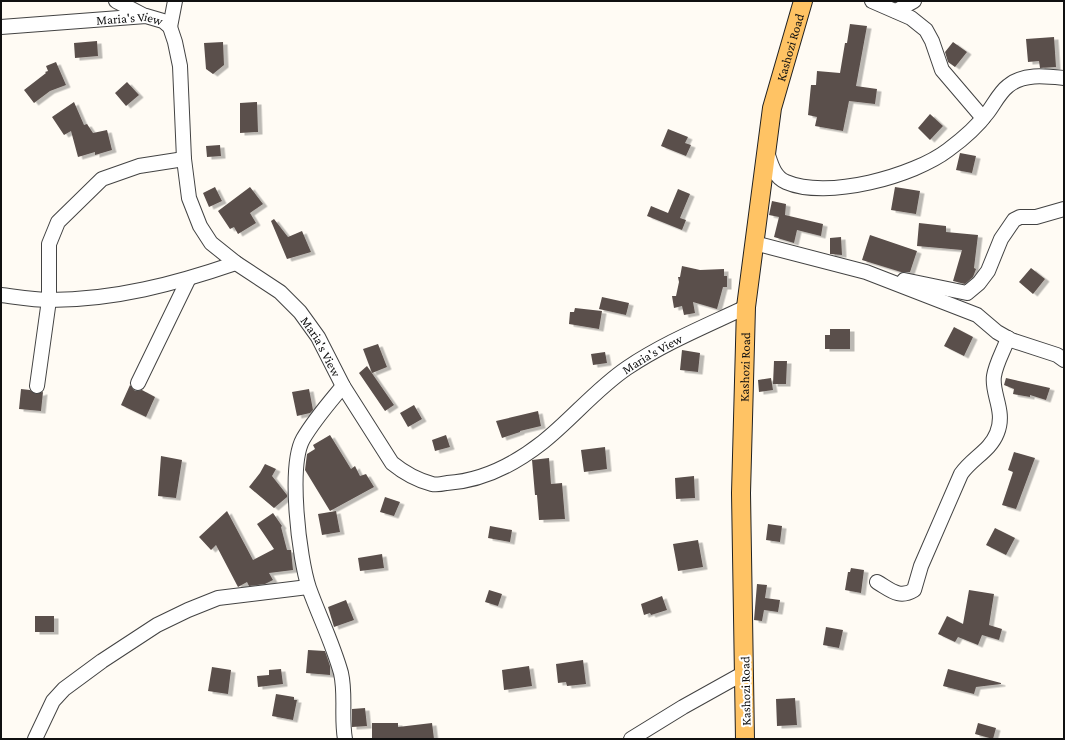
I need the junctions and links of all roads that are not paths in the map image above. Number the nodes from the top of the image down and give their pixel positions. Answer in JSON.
{"nodes":[{"id":1,"x":116,"y":1,"type":"edge"},
{"id":2,"x":175,"y":1,"type":"edge"},
{"id":3,"x":803,"y":1,"type":"edge"},
{"id":4,"x":872,"y":1,"type":"edge"},
{"id":5,"x":914,"y":1,"type":"edge"},
{"id":6,"x":896,"y":11,"type":"junction"},
{"id":7,"x":146,"y":16,"type":"junction"},
{"id":8,"x":1,"y":27,"type":"edge"},
{"id":9,"x":170,"y":27,"type":"junction"},
{"id":10,"x":1064,"y":78,"type":"edge"},
{"id":11,"x":983,"y":118,"type":"junction"},
{"id":12,"x":766,"y":150,"type":"junction"},
{"id":13,"x":184,"y":159,"type":"junction"},
{"id":14,"x":1064,"y":209,"type":"edge"},
{"id":15,"x":754,"y":243,"type":"junction"},
{"id":16,"x":236,"y":264,"type":"junction"},
{"id":17,"x":866,"y":272,"type":"junction"},
{"id":18,"x":188,"y":280,"type":"junction"},
{"id":19,"x":1,"y":295,"type":"edge"},
{"id":20,"x":49,"y":300,"type":"junction"},
{"id":21,"x":746,"y":308,"type":"junction"},
{"id":22,"x":1008,"y":338,"type":"junction"},
{"id":23,"x":1064,"y":360,"type":"edge"},
{"id":24,"x":138,"y":383,"type":"dead end"},
{"id":25,"x":38,"y":386,"type":"dead end"},
{"id":26,"x":343,"y":386,"type":"junction"},
{"id":27,"x":878,"y":582,"type":"dead end"},
{"id":28,"x":308,"y":587,"type":"junction"},
{"id":29,"x":744,"y":673,"type":"junction"},
{"id":30,"x":38,"y":738,"type":"edge"},
{"id":31,"x":345,"y":739,"type":"edge"},
{"id":32,"x":632,"y":739,"type":"edge"},
{"id":33,"x":745,"y":739,"type":"edge"}],
"edges":[{"from":1,"to":7,"type":"street"},
{"from":2,"to":9,"type":"street"},
{"from":3,"to":12,"type":"main road","name":"Kashozi Road"},
{"from":4,"to":6,"type":"street"},
{"from":5,"to":6,"type":"street"},
{"from":6,"to":11,"type":"street"},
{"from":7,"to":8,"type":"street","name":"Maria's View"},
{"from":7,"to":9,"type":"street","name":"Maria's View"},
{"from":9,"to":13,"type":"street","name":"Maria's View"},
{"from":10,"to":11,"type":"street"},
{"from":11,"to":12,"type":"street"},
{"from":12,"to":15,"type":"main road","name":"Kashozi Road"},
{"from":13,"to":16,"type":"street","name":"Maria's View"},
{"from":13,"to":20,"type":"street"},
{"from":14,"to":17,"type":"street"},
{"from":15,"to":17,"type":"street"},
{"from":15,"to":21,"type":"main road","name":"Kashozi Road"},
{"from":16,"to":18,"type":"street"},
{"from":16,"to":26,"type":"street","name":"Maria's View"},
{"from":17,"to":22,"type":"street"},
{"from":18,"to":20,"type":"street"},
{"from":18,"to":24,"type":"street"},
{"from":19,"to":20,"type":"street"},
{"from":20,"to":25,"type":"street"},
{"from":21,"to":26,"type":"street","name":"Maria's View"},
{"from":21,"to":29,"type":"main road","name":"Kashozi Road"},
{"from":22,"to":23,"type":"street"},
{"from":22,"to":27,"type":"street"},
{"from":26,"to":28,"type":"street"},
{"from":28,"to":30,"type":"street"},
{"from":28,"to":31,"type":"street"},
{"from":29,"to":32,"type":"street"},
{"from":29,"to":33,"type":"main road","name":"Kashozi Road"}]}
